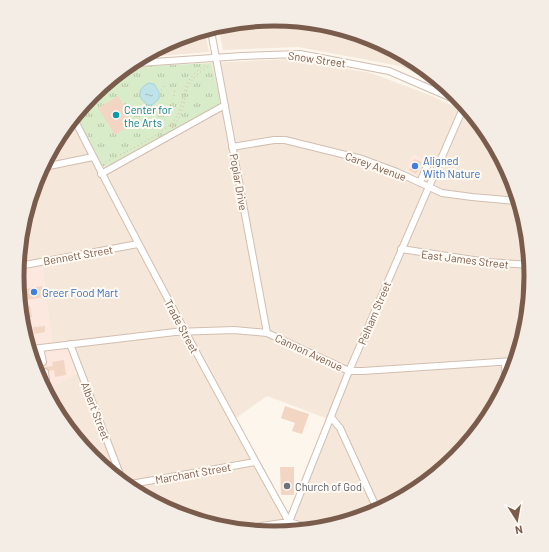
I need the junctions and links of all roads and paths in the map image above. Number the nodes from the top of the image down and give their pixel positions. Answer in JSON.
{"nodes":[{"id":1,"x":211,"y":34,"type":"edge"},
{"id":2,"x":216,"y":58,"type":"junction"},
{"id":3,"x":146,"y":61,"type":"edge"},
{"id":4,"x":165,"y":85,"type":"dead end"},
{"id":5,"x":175,"y":89,"type":"dead end"},
{"id":6,"x":161,"y":90,"type":"dead end"},
{"id":7,"x":184,"y":95,"type":"junction"},
{"id":8,"x":174,"y":96,"type":"dead end"},
{"id":9,"x":186,"y":96,"type":"junction"},
{"id":10,"x":453,"y":100,"type":"edge"},
{"id":11,"x":182,"y":102,"type":"junction"},
{"id":12,"x":185,"y":102,"type":"junction"},
{"id":13,"x":225,"y":105,"type":"junction"},
{"id":14,"x":181,"y":108,"type":"junction"},
{"id":15,"x":184,"y":108,"type":"junction"},
{"id":16,"x":462,"y":110,"type":"edge"},
{"id":17,"x":76,"y":124,"type":"edge"},
{"id":18,"x":170,"y":126,"type":"junction"},
{"id":19,"x":159,"y":136,"type":"dead end"},
{"id":20,"x":133,"y":147,"type":"junction"},
{"id":21,"x":232,"y":147,"type":"junction"},
{"id":22,"x":135,"y":149,"type":"junction"},
{"id":23,"x":119,"y":155,"type":"junction"},
{"id":24,"x":93,"y":157,"type":"junction"},
{"id":25,"x":120,"y":157,"type":"junction"},
{"id":26,"x":428,"y":164,"type":"dead end"},
{"id":27,"x":50,"y":166,"type":"edge"},
{"id":28,"x":425,"y":171,"type":"junction"},
{"id":29,"x":101,"y":174,"type":"junction"},
{"id":30,"x":434,"y":174,"type":"junction"},
{"id":31,"x":420,"y":182,"type":"junction"},
{"id":32,"x":429,"y":186,"type":"junction"},
{"id":33,"x":513,"y":201,"type":"edge"},
{"id":34,"x":138,"y":244,"type":"junction"},
{"id":35,"x":401,"y":249,"type":"junction"},
{"id":36,"x":25,"y":265,"type":"edge"},
{"id":37,"x":524,"y":265,"type":"edge"},
{"id":38,"x":186,"y":332,"type":"junction"},
{"id":39,"x":267,"y":333,"type":"junction"},
{"id":40,"x":70,"y":344,"type":"junction"},
{"id":41,"x":40,"y":348,"type":"junction"},
{"id":42,"x":35,"y":349,"type":"edge"},
{"id":43,"x":510,"y":361,"type":"edge"},
{"id":44,"x":505,"y":362,"type":"junction"},
{"id":45,"x":41,"y":366,"type":"edge"},
{"id":46,"x":44,"y":367,"type":"junction"},
{"id":47,"x":349,"y":371,"type":"junction"},
{"id":48,"x":506,"y":373,"type":"edge"},
{"id":49,"x":46,"y":378,"type":"edge"},
{"id":50,"x":331,"y":417,"type":"junction"},
{"id":51,"x":255,"y":462,"type":"junction"},
{"id":52,"x":119,"y":473,"type":"edge"},
{"id":53,"x":134,"y":483,"type":"edge"},
{"id":54,"x":375,"y":505,"type":"edge"},
{"id":55,"x":289,"y":522,"type":"junction"},
{"id":56,"x":299,"y":525,"type":"edge"},
{"id":57,"x":276,"y":526,"type":"edge"},
{"id":58,"x":290,"y":526,"type":"edge"}],
"edges":[{"from":1,"to":2,"type":"street","name":"Poplar Drive"},
{"from":2,"to":3,"type":"street","name":"Snow Street"},
{"from":2,"to":10,"type":"street","name":"Snow Street"},
{"from":2,"to":13,"type":"street","name":"Poplar Drive"},
{"from":4,"to":6,"type":"path"},
{"from":5,"to":8,"type":"path"},
{"from":7,"to":9,"type":"path"},
{"from":7,"to":9,"type":"path"},
{"from":7,"to":11,"type":"path"},
{"from":9,"to":12,"type":"path"},
{"from":11,"to":12,"type":"path"},
{"from":11,"to":14,"type":"path"},
{"from":12,"to":15,"type":"path"},
{"from":13,"to":21,"type":"street","name":"Poplar Drive"},
{"from":13,"to":29,"type":"street"},
{"from":14,"to":15,"type":"path"},
{"from":14,"to":18,"type":"path"},
{"from":15,"to":18,"type":"path"},
{"from":16,"to":30,"type":"street","name":"Pelham Street"},
{"from":17,"to":24,"type":"street","name":"Trade Street"},
{"from":18,"to":20,"type":"path"},
{"from":19,"to":22,"type":"path"},
{"from":20,"to":22,"type":"path"},
{"from":20,"to":23,"type":"path"},
{"from":21,"to":31,"type":"street","name":"Carey Avenue"},
{"from":21,"to":39,"type":"street","name":"Poplar Drive"},
{"from":22,"to":25,"type":"path"},
{"from":23,"to":25,"type":"path"},
{"from":23,"to":25,"type":"path"},
{"from":24,"to":27,"type":"street"},
{"from":24,"to":29,"type":"street","name":"Trade Street"},
{"from":26,"to":28,"type":"street"},
{"from":28,"to":30,"type":"street"},
{"from":28,"to":31,"type":"street"},
{"from":29,"to":34,"type":"street","name":"Trade Street"},
{"from":30,"to":32,"type":"street","name":"Pelham Street"},
{"from":31,"to":32,"type":"street","name":"Carey Avenue"},
{"from":32,"to":33,"type":"street","name":"Carey Avenue"},
{"from":32,"to":35,"type":"street","name":"Pelham Street"},
{"from":34,"to":36,"type":"street","name":"Bennett Street"},
{"from":34,"to":38,"type":"street","name":"Trade Street"},
{"from":35,"to":37,"type":"street","name":"East James Street"},
{"from":35,"to":47,"type":"street","name":"Pelham Street"},
{"from":38,"to":39,"type":"street","name":"Cannon Avenue"},
{"from":38,"to":40,"type":"street","name":"Cannon Avenue"},
{"from":38,"to":51,"type":"street","name":"Trade Street"},
{"from":39,"to":47,"type":"street","name":"Cannon Avenue"},
{"from":40,"to":41,"type":"street","name":"Cannon Avenue"},
{"from":40,"to":52,"type":"street","name":"Albert Street"},
{"from":41,"to":42,"type":"street","name":"Cannon Avenue"},
{"from":41,"to":46,"type":"street"},
{"from":43,"to":44,"type":"street","name":"Cannon Avenue"},
{"from":44,"to":47,"type":"street","name":"Cannon Avenue"},
{"from":44,"to":48,"type":"street"},
{"from":45,"to":46,"type":"street"},
{"from":46,"to":49,"type":"street"},
{"from":47,"to":50,"type":"street","name":"Pelham Street"},
{"from":50,"to":54,"type":"street"},
{"from":50,"to":55,"type":"street","name":"Pelham Street"},
{"from":51,"to":53,"type":"street","name":"Marchant Street"},
{"from":51,"to":55,"type":"street","name":"Trade Street"},
{"from":55,"to":56,"type":"street"},
{"from":55,"to":57,"type":"street"},
{"from":55,"to":58,"type":"street","name":"Trade Street"}]}
